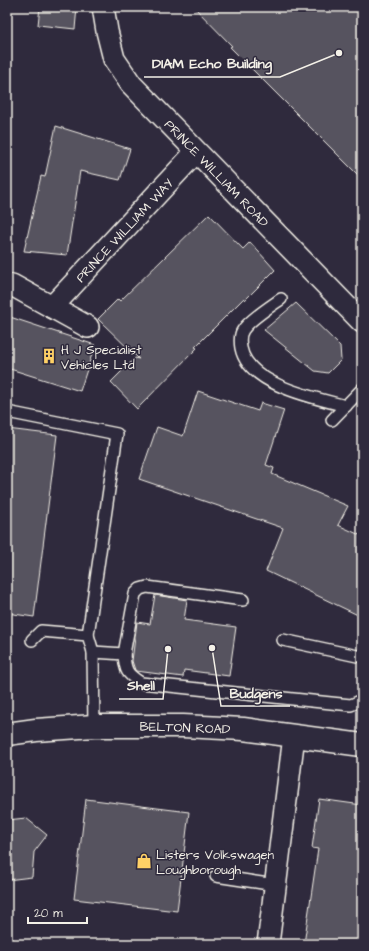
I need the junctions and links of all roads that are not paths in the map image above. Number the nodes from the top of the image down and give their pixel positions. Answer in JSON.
{"nodes":[{"id":1,"x":103,"y":7,"type":"edge"},
{"id":2,"x":196,"y":152,"type":"junction"},
{"id":3,"x":12,"y":285,"type":"dead end"},
{"id":4,"x":281,"y":299,"type":"dead end"},
{"id":5,"x":52,"y":307,"type":"junction"},
{"id":6,"x":362,"y":322,"type":"edge"},
{"id":7,"x":88,"y":327,"type":"dead end"},
{"id":8,"x":362,"y":389,"type":"edge"},
{"id":9,"x":346,"y":406,"type":"junction"},
{"id":10,"x":7,"y":412,"type":"edge"},
{"id":11,"x":332,"y":420,"type":"dead end"},
{"id":12,"x":243,"y":600,"type":"dead end"},
{"id":13,"x":88,"y":635,"type":"junction"},
{"id":14,"x":32,"y":640,"type":"dead end"},
{"id":15,"x":283,"y":640,"type":"dead end"},
{"id":16,"x":93,"y":652,"type":"junction"},
{"id":17,"x":124,"y":654,"type":"junction"},
{"id":18,"x":362,"y":657,"type":"edge"},
{"id":19,"x":362,"y":700,"type":"edge"},
{"id":20,"x":94,"y":726,"type":"junction"},
{"id":21,"x":7,"y":734,"type":"edge"},
{"id":22,"x":294,"y":736,"type":"junction"},
{"id":23,"x":362,"y":745,"type":"edge"},
{"id":24,"x":216,"y":876,"type":"dead end"},
{"id":25,"x":275,"y":885,"type":"junction"},
{"id":26,"x":268,"y":944,"type":"edge"}],
"edges":[{"from":1,"to":2,"type":"street","name":"PRINCE WILLIAM ROAD"},
{"from":2,"to":5,"type":"street","name":"PRINCE WILLIAM WAY"},
{"from":2,"to":6,"type":"street","name":"PRINCE WILLIAM ROAD"},
{"from":3,"to":5,"type":"street"},
{"from":4,"to":9,"type":"lane"},
{"from":5,"to":7,"type":"street"},
{"from":8,"to":9,"type":"lane"},
{"from":9,"to":11,"type":"lane"},
{"from":10,"to":13,"type":"lane"},
{"from":12,"to":17,"type":"lane"},
{"from":13,"to":14,"type":"lane"},
{"from":13,"to":16,"type":"lane"},
{"from":15,"to":18,"type":"lane"},
{"from":16,"to":17,"type":"lane"},
{"from":16,"to":20,"type":"lane"},
{"from":17,"to":19,"type":"lane"},
{"from":20,"to":21,"type":"main road","name":"BELTON ROAD"},
{"from":20,"to":22,"type":"main road","name":"BELTON ROAD"},
{"from":22,"to":23,"type":"main road","name":"BELTON ROAD"},
{"from":22,"to":25,"type":"street"},
{"from":24,"to":25,"type":"lane"},
{"from":25,"to":26,"type":"street"}]}
